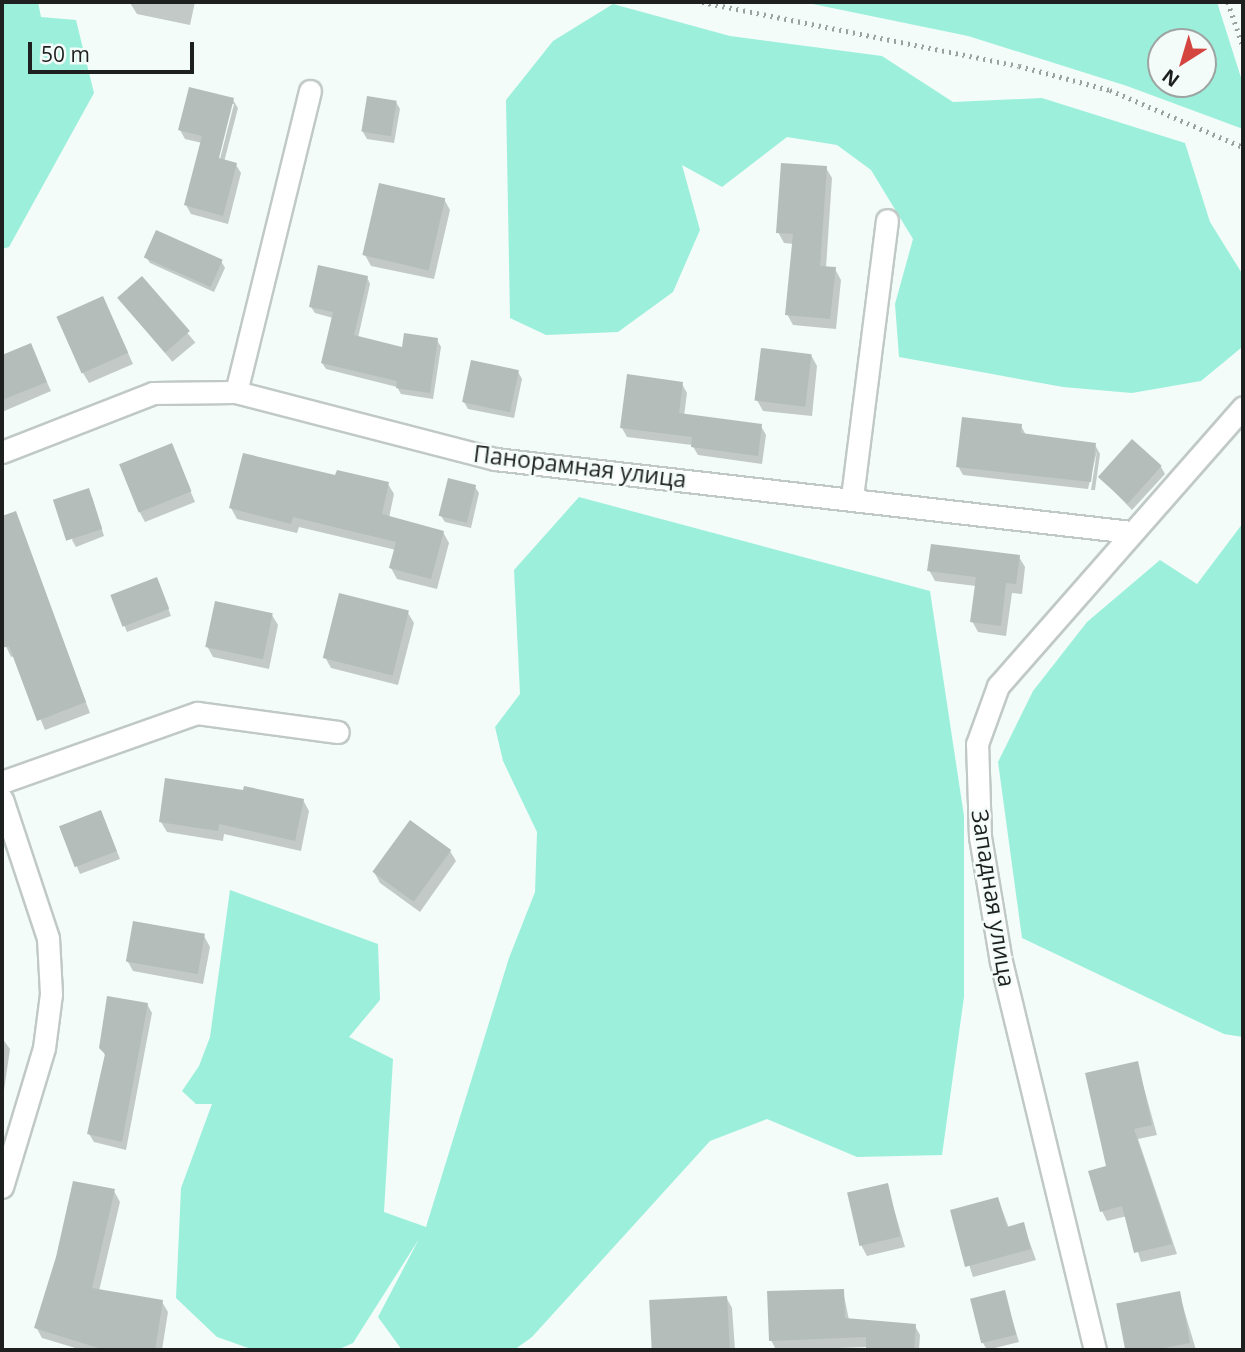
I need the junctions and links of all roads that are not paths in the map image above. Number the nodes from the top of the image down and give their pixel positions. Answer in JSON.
{"nodes":[{"id":1,"x":310,"y":90,"type":"dead end"},
{"id":2,"x":887,"y":220,"type":"dead end"},
{"id":3,"x":236,"y":392,"type":"junction"},
{"id":4,"x":1243,"y":407,"type":"edge"},
{"id":5,"x":2,"y":452,"type":"edge"},
{"id":6,"x":852,"y":497,"type":"junction"},
{"id":7,"x":1131,"y":533,"type":"junction"},
{"id":8,"x":338,"y":732,"type":"dead end"},
{"id":9,"x":2,"y":782,"type":"edge"},
{"id":10,"x":2,"y":799,"type":"edge"},
{"id":11,"x":2,"y":1187,"type":"edge"},
{"id":12,"x":1095,"y":1350,"type":"edge"}],
"edges":[{"from":1,"to":3,"type":"street"},
{"from":2,"to":6,"type":"street"},
{"from":3,"to":5,"type":"street","name":"Панорамная улица"},
{"from":3,"to":6,"type":"street","name":"Панорамная улица"},
{"from":4,"to":7,"type":"street","name":"Западная улица"},
{"from":6,"to":7,"type":"street","name":"Панорамная улица"},
{"from":7,"to":12,"type":"street","name":"Западная улица"},
{"from":8,"to":9,"type":"street"},
{"from":10,"to":11,"type":"street"}]}
